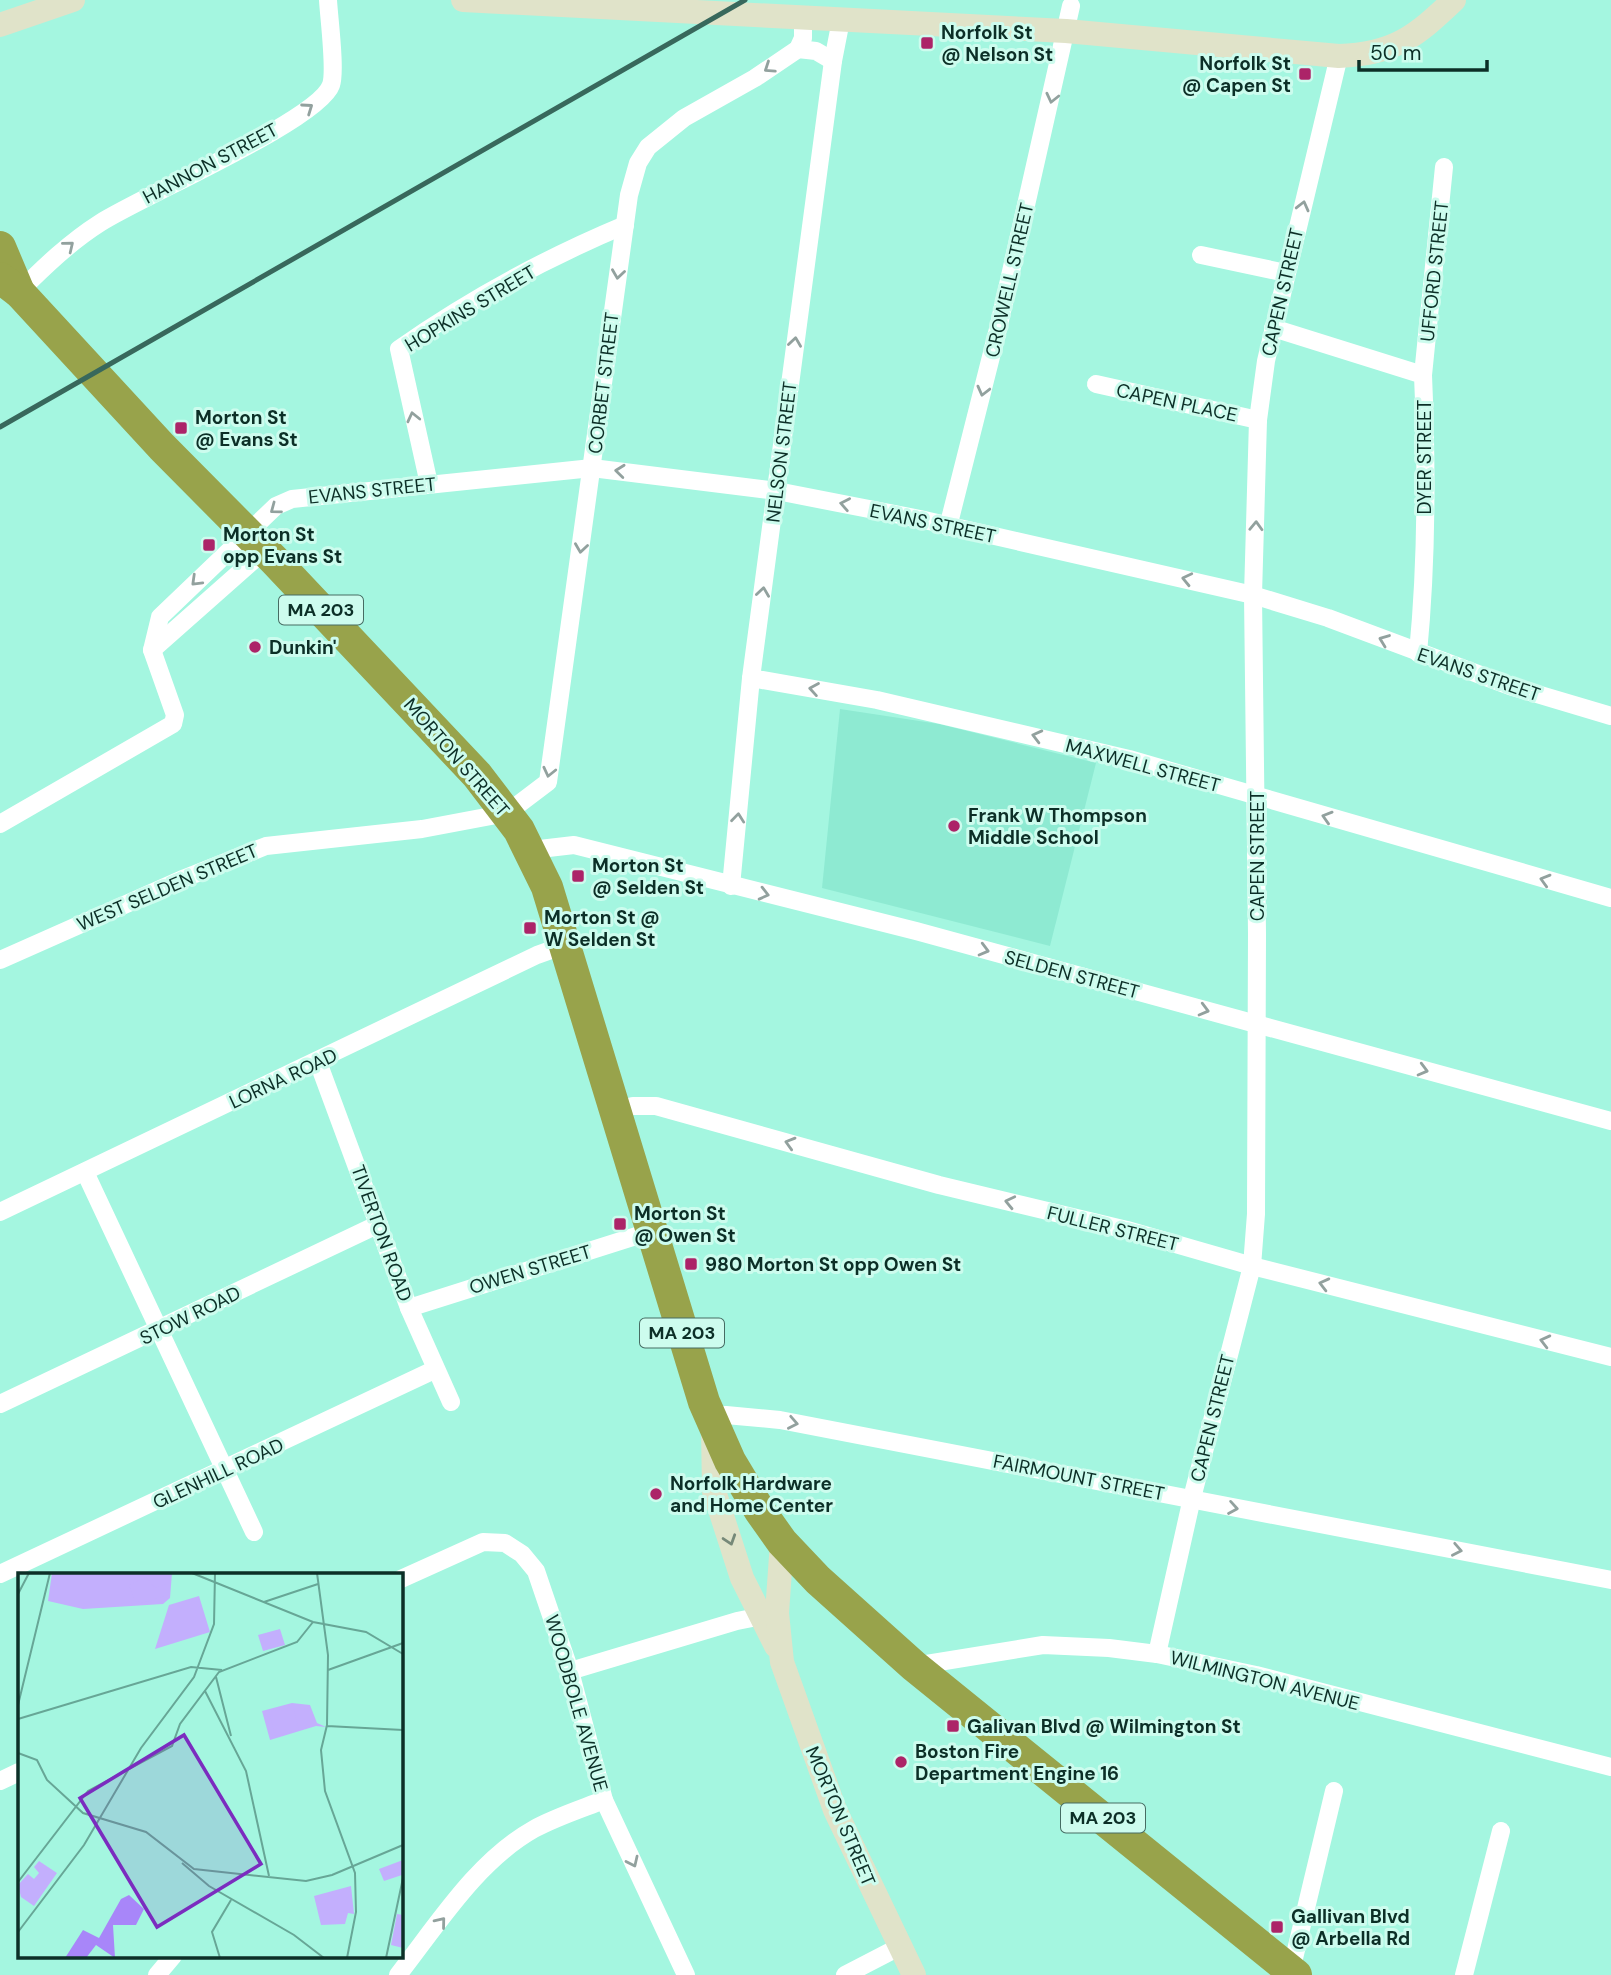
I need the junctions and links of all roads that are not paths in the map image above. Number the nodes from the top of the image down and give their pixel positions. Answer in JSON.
{"nodes":[{"id":1,"x":73,"y":0,"type":"edge"},
{"id":2,"x":328,"y":0,"type":"edge"},
{"id":3,"x":463,"y":0,"type":"edge"},
{"id":4,"x":1454,"y":0,"type":"edge"},
{"id":5,"x":1071,"y":6,"type":"dead end"},
{"id":6,"x":803,"y":16,"type":"junction"},
{"id":7,"x":841,"y":20,"type":"junction"},
{"id":8,"x":0,"y":26,"type":"edge"},
{"id":9,"x":1066,"y":32,"type":"junction"},
{"id":10,"x":798,"y":49,"type":"junction"},
{"id":11,"x":1339,"y":56,"type":"junction"},
{"id":12,"x":832,"y":61,"type":"junction"},
{"id":13,"x":1444,"y":167,"type":"dead end"},
{"id":14,"x":625,"y":225,"type":"junction"},
{"id":15,"x":0,"y":247,"type":"edge"},
{"id":16,"x":1201,"y":255,"type":"dead end"},
{"id":17,"x":1286,"y":273,"type":"junction"},
{"id":18,"x":9,"y":285,"type":"edge"},
{"id":19,"x":1273,"y":328,"type":"junction"},
{"id":20,"x":1423,"y":375,"type":"junction"},
{"id":21,"x":1096,"y":384,"type":"dead end"},
{"id":22,"x":1258,"y":420,"type":"junction"},
{"id":23,"x":592,"y":468,"type":"junction"},
{"id":24,"x":429,"y":484,"type":"junction"},
{"id":25,"x":777,"y":491,"type":"junction"},
{"id":26,"x":948,"y":527,"type":"junction"},
{"id":27,"x":255,"y":543,"type":"junction"},
{"id":28,"x":1253,"y":595,"type":"junction"},
{"id":29,"x":1418,"y":653,"type":"junction"},
{"id":30,"x":751,"y":678,"type":"junction"},
{"id":31,"x":1611,"y":716,"type":"edge"},
{"id":32,"x":1256,"y":796,"type":"junction"},
{"id":33,"x":507,"y":813,"type":"junction"},
{"id":34,"x":0,"y":824,"type":"edge"},
{"id":35,"x":531,"y":850,"type":"junction"},
{"id":36,"x":731,"y":886,"type":"junction"},
{"id":37,"x":1611,"y":898,"type":"edge"},
{"id":38,"x":565,"y":945,"type":"junction"},
{"id":39,"x":0,"y":960,"type":"edge"},
{"id":40,"x":1255,"y":1024,"type":"junction"},
{"id":41,"x":317,"y":1062,"type":"junction"},
{"id":42,"x":616,"y":1110,"type":"junction"},
{"id":43,"x":1611,"y":1122,"type":"edge"},
{"id":44,"x":85,"y":1172,"type":"junction"},
{"id":45,"x":0,"y":1212,"type":"edge"},
{"id":46,"x":379,"y":1224,"type":"junction"},
{"id":47,"x":652,"y":1231,"type":"junction"},
{"id":48,"x":1252,"y":1266,"type":"junction"},
{"id":49,"x":409,"y":1308,"type":"junction"},
{"id":50,"x":158,"y":1331,"type":"junction"},
{"id":51,"x":1611,"y":1357,"type":"edge"},
{"id":52,"x":434,"y":1370,"type":"junction"},
{"id":53,"x":451,"y":1402,"type":"dead end"},
{"id":54,"x":0,"y":1404,"type":"edge"},
{"id":55,"x":716,"y":1419,"type":"junction"},
{"id":56,"x":226,"y":1469,"type":"junction"},
{"id":57,"x":1192,"y":1498,"type":"junction"},
{"id":58,"x":254,"y":1532,"type":"dead end"},
{"id":59,"x":782,"y":1542,"type":"junction"},
{"id":60,"x":0,"y":1574,"type":"edge"},
{"id":61,"x":402,"y":1579,"type":"edge"},
{"id":62,"x":1611,"y":1580,"type":"edge"},
{"id":63,"x":768,"y":1615,"type":"junction"},
{"id":64,"x":1157,"y":1654,"type":"junction"},
{"id":65,"x":914,"y":1666,"type":"junction"},
{"id":66,"x":570,"y":1671,"type":"junction"},
{"id":67,"x":1611,"y":1767,"type":"edge"},
{"id":68,"x":18,"y":1773,"type":"edge"},
{"id":69,"x":0,"y":1782,"type":"edge"},
{"id":70,"x":1334,"y":1791,"type":"dead end"},
{"id":71,"x":604,"y":1800,"type":"junction"},
{"id":72,"x":1501,"y":1831,"type":"dead end"},
{"id":73,"x":901,"y":1946,"type":"junction"},
{"id":74,"x":171,"y":1958,"type":"edge"},
{"id":75,"x":1294,"y":1973,"type":"edge"},
{"id":76,"x":157,"y":1975,"type":"edge"},
{"id":77,"x":398,"y":1975,"type":"edge"},
{"id":78,"x":686,"y":1975,"type":"edge"},
{"id":79,"x":845,"y":1975,"type":"edge"},
{"id":80,"x":914,"y":1975,"type":"edge"},
{"id":81,"x":1464,"y":1975,"type":"edge"}],
"edges":[{"from":1,"to":8,"type":"main road"},
{"from":18,"to":2,"type":"street","name":"HANNON STREET","one_way":true},
{"from":3,"to":6,"type":"main road"},
{"from":4,"to":11,"type":"main road"},
{"from":5,"to":9,"type":"street","name":"CROWELL STREET"},
{"from":6,"to":7,"type":"main road"},
{"from":6,"to":10,"type":"street"},
{"from":7,"to":9,"type":"main road"},
{"from":7,"to":12,"type":"street","name":"NELSON STREET"},
{"from":9,"to":11,"type":"main road"},
{"from":9,"to":26,"type":"street","name":"CROWELL STREET","one_way":true},
{"from":10,"to":12,"type":"street"},
{"from":10,"to":14,"type":"street","name":"CORBET STREET","one_way":true},
{"from":17,"to":11,"type":"street","name":"CAPEN STREET","one_way":true},
{"from":25,"to":12,"type":"street","name":"NELSON STREET","one_way":true},
{"from":13,"to":20,"type":"street","name":"UFFORD STREET"},
{"from":14,"to":23,"type":"street","name":"CORBET STREET","one_way":true},
{"from":24,"to":14,"type":"street","name":"HOPKINS STREET","one_way":true},
{"from":15,"to":18,"type":"highway","name":"MORTON STREET","number":"MA 203"},
{"from":16,"to":17,"type":"street"},
{"from":17,"to":19,"type":"street","name":"CAPEN STREET"},
{"from":18,"to":27,"type":"highway","name":"MORTON STREET","number":"MA 203"},
{"from":19,"to":20,"type":"street","name":"DYER STREET"},
{"from":19,"to":22,"type":"street","name":"CAPEN STREET"},
{"from":20,"to":29,"type":"street","name":"DYER STREET"},
{"from":21,"to":22,"type":"street","name":"CAPEN PLACE"},
{"from":28,"to":22,"type":"street","name":"CAPEN STREET","one_way":true},
{"from":23,"to":24,"type":"street","name":"EVANS STREET"},
{"from":25,"to":23,"type":"street","name":"EVANS STREET","one_way":true},
{"from":23,"to":33,"type":"street","name":"CORBET STREET","one_way":true},
{"from":24,"to":27,"type":"street","name":"EVANS STREET","one_way":true},
{"from":26,"to":25,"type":"street","name":"EVANS STREET","one_way":true},
{"from":30,"to":25,"type":"street","name":"NELSON STREET","one_way":true},
{"from":28,"to":26,"type":"street","name":"EVANS STREET","one_way":true},
{"from":27,"to":33,"type":"highway","name":"MORTON STREET","number":"MA 203"},
{"from":27,"to":34,"type":"street","name":"EVANS STREET"},
{"from":29,"to":28,"type":"street","name":"EVANS STREET","one_way":true},
{"from":28,"to":32,"type":"street","name":"CAPEN STREET"},
{"from":29,"to":31,"type":"street","name":"EVANS STREET"},
{"from":32,"to":30,"type":"street","name":"MAXWELL STREET","one_way":true},
{"from":36,"to":30,"type":"street","name":"NELSON STREET","one_way":true},
{"from":37,"to":32,"type":"street","name":"MAXWELL STREET","one_way":true},
{"from":32,"to":40,"type":"street","name":"CAPEN STREET"},
{"from":33,"to":35,"type":"highway","name":"MORTON STREET","number":"MA 203"},
{"from":33,"to":39,"type":"street","name":"WEST SELDEN STREET"},
{"from":35,"to":36,"type":"street","name":"SELDEN STREET"},
{"from":35,"to":38,"type":"highway","name":"MORTON STREET","number":"MA 203"},
{"from":36,"to":40,"type":"street","name":"SELDEN STREET","one_way":true},
{"from":38,"to":41,"type":"street","name":"LORNA ROAD"},
{"from":38,"to":42,"type":"highway","name":"MORTON STREET","number":"MA 203"},
{"from":40,"to":43,"type":"street","name":"SELDEN STREET","one_way":true},
{"from":40,"to":48,"type":"street","name":"CAPEN STREET"},
{"from":41,"to":44,"type":"street","name":"LORNA ROAD"},
{"from":41,"to":46,"type":"street","name":"TIVERTON ROAD"},
{"from":42,"to":47,"type":"highway","name":"MORTON STREET","number":"MA 203"},
{"from":48,"to":42,"type":"street","name":"FULLER STREET","one_way":true},
{"from":44,"to":45,"type":"street","name":"LORNA ROAD"},
{"from":44,"to":50,"type":"street"},
{"from":46,"to":49,"type":"street","name":"TIVERTON ROAD"},
{"from":46,"to":50,"type":"street","name":"STOW ROAD"},
{"from":47,"to":49,"type":"street","name":"OWEN STREET"},
{"from":47,"to":55,"type":"highway","name":"MORTON STREET","number":"MA 203"},
{"from":51,"to":48,"type":"street","name":"FULLER STREET","one_way":true},
{"from":48,"to":57,"type":"street","name":"CAPEN STREET"},
{"from":49,"to":52,"type":"street","name":"TIVERTON ROAD"},
{"from":50,"to":54,"type":"street","name":"STOW ROAD"},
{"from":50,"to":56,"type":"street"},
{"from":52,"to":53,"type":"street","name":"TIVERTON ROAD"},
{"from":52,"to":56,"type":"street","name":"GLENHILL ROAD"},
{"from":55,"to":57,"type":"street","name":"FAIRMOUNT STREET","one_way":true},
{"from":55,"to":59,"type":"highway","name":"MORTON STREET","number":"MA 203"},
{"from":55,"to":63,"type":"main road","name":"MORTON STREET","one_way":true},
{"from":56,"to":58,"type":"street"},
{"from":56,"to":60,"type":"street","name":"GLENHILL ROAD"},
{"from":57,"to":62,"type":"street","name":"FAIRMOUNT STREET","one_way":true},
{"from":57,"to":64,"type":"street","name":"CAPEN STREET"},
{"from":59,"to":63,"type":"main road"},
{"from":59,"to":65,"type":"highway","number":"MA 203"},
{"from":61,"to":66,"type":"street","name":"WOODBOLE AVENUE"},
{"from":63,"to":66,"type":"street"},
{"from":63,"to":73,"type":"main road","name":"MORTON STREET"},
{"from":64,"to":65,"type":"street","name":"WILMINGTON AVENUE"},
{"from":64,"to":67,"type":"street","name":"WILMINGTON AVENUE"},
{"from":65,"to":75,"type":"highway","number":"MA 203"},
{"from":66,"to":71,"type":"street","name":"WOODBOLE AVENUE"},
{"from":68,"to":69,"type":"street"},
{"from":70,"to":75,"type":"street"},
{"from":77,"to":71,"type":"street","one_way":true},
{"from":71,"to":78,"type":"street","name":"WOODBOLE AVENUE","one_way":true},
{"from":72,"to":81,"type":"street"},
{"from":73,"to":79,"type":"street"},
{"from":73,"to":80,"type":"main road","name":"MORTON STREET"},
{"from":74,"to":76,"type":"street"}]}
